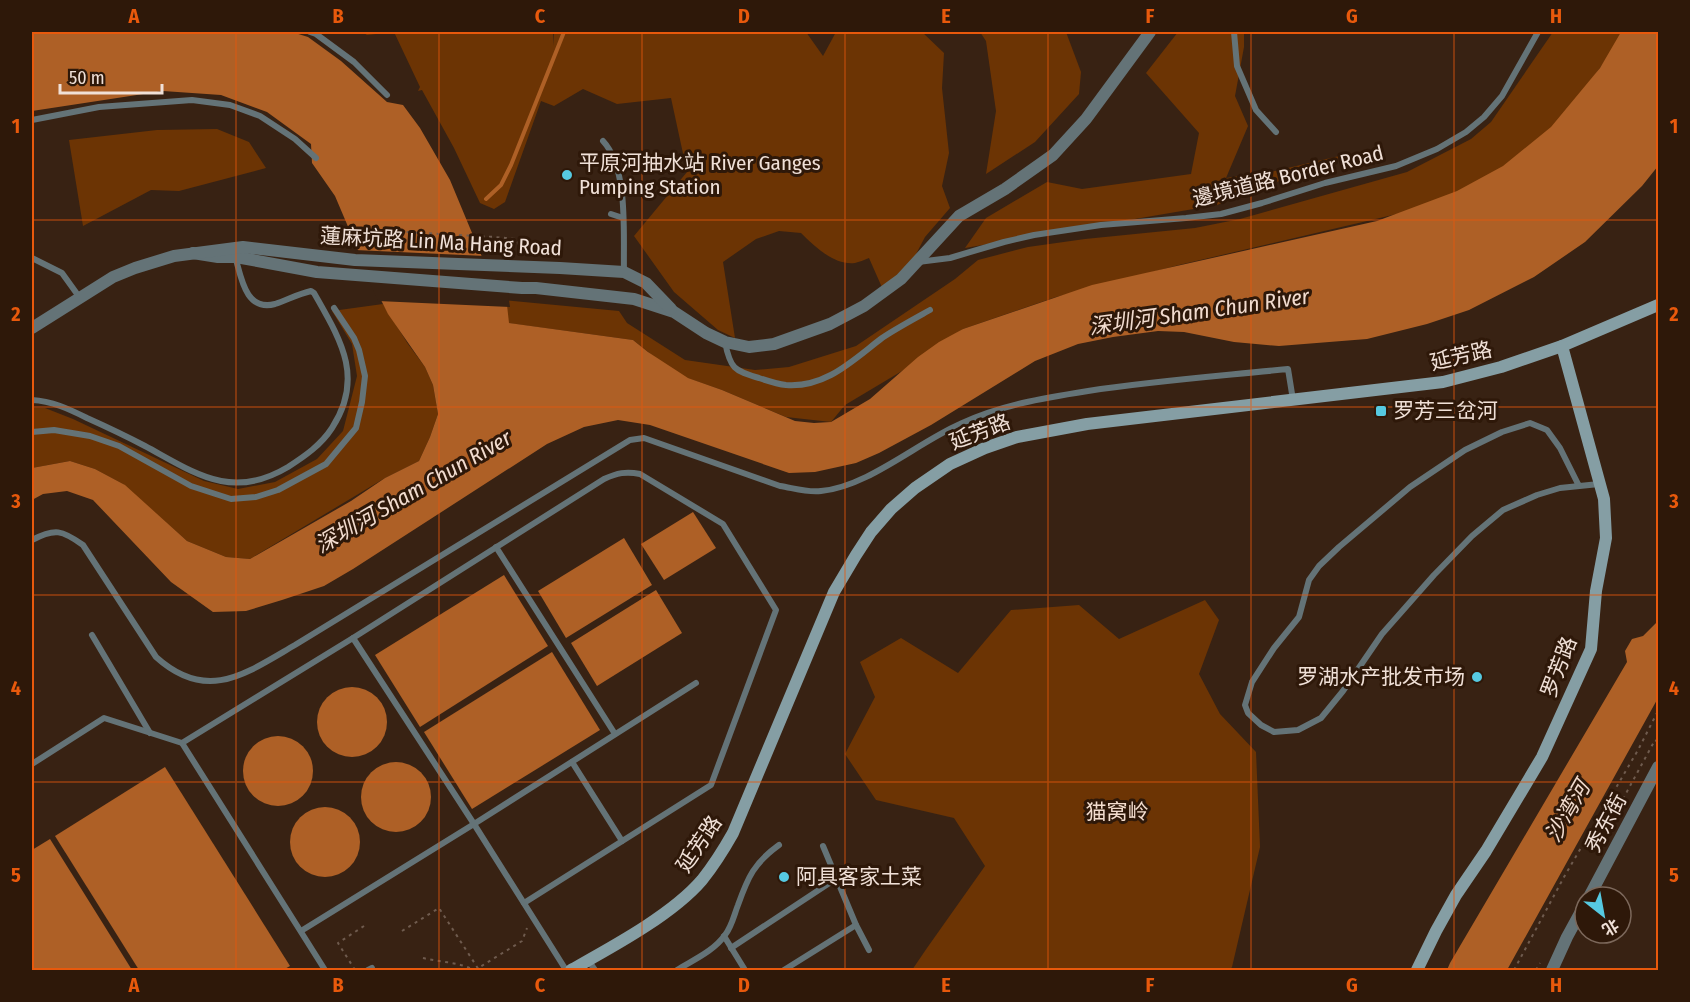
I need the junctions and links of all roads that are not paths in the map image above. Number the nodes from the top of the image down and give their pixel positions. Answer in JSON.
{"nodes":[{"id":1,"x":310,"y":32,"type":"edge"},
{"id":2,"x":1150,"y":32,"type":"edge"},
{"id":3,"x":1234,"y":32,"type":"edge"},
{"id":4,"x":1538,"y":32,"type":"edge"},
{"id":5,"x":387,"y":95,"type":"dead end"},
{"id":6,"x":32,"y":120,"type":"edge"},
{"id":7,"x":1276,"y":132,"type":"dead end"},
{"id":8,"x":603,"y":141,"type":"dead end"},
{"id":9,"x":316,"y":158,"type":"dead end"},
{"id":10,"x":611,"y":214,"type":"dead end"},
{"id":11,"x":623,"y":218,"type":"junction"},
{"id":12,"x":234,"y":253,"type":"junction"},
{"id":13,"x":32,"y":258,"type":"edge"},
{"id":14,"x":917,"y":262,"type":"junction"},
{"id":15,"x":624,"y":272,"type":"junction"},
{"id":16,"x":80,"y":298,"type":"junction"},
{"id":17,"x":1659,"y":305,"type":"edge"},
{"id":18,"x":334,"y":308,"type":"dead end"},
{"id":19,"x":930,"y":310,"type":"dead end"},
{"id":20,"x":674,"y":312,"type":"junction"},
{"id":21,"x":32,"y":328,"type":"edge"},
{"id":22,"x":725,"y":342,"type":"junction"},
{"id":23,"x":1562,"y":346,"type":"junction"},
{"id":24,"x":32,"y":400,"type":"edge"},
{"id":25,"x":1293,"y":400,"type":"junction"},
{"id":26,"x":32,"y":432,"type":"edge"},
{"id":27,"x":1600,"y":484,"type":"junction"},
{"id":28,"x":1579,"y":486,"type":"junction"},
{"id":29,"x":32,"y":540,"type":"edge"},
{"id":30,"x":496,"y":547,"type":"junction"},
{"id":31,"x":92,"y":635,"type":"dead end"},
{"id":32,"x":353,"y":638,"type":"junction"},
{"id":33,"x":696,"y":683,"type":"dead end"},
{"id":34,"x":150,"y":733,"type":"junction"},
{"id":35,"x":615,"y":734,"type":"junction"},
{"id":36,"x":182,"y":743,"type":"junction"},
{"id":37,"x":572,"y":762,"type":"junction"},
{"id":38,"x":32,"y":764,"type":"edge"},
{"id":39,"x":1659,"y":767,"type":"edge"},
{"id":40,"x":474,"y":824,"type":"junction"},
{"id":41,"x":622,"y":841,"type":"junction"},
{"id":42,"x":779,"y":845,"type":"dead end"},
{"id":43,"x":823,"y":846,"type":"dead end"},
{"id":44,"x":837,"y":878,"type":"junction"},
{"id":45,"x":1595,"y":885,"type":"edge"},
{"id":46,"x":524,"y":903,"type":"junction"},
{"id":47,"x":856,"y":925,"type":"junction"},
{"id":48,"x":1573,"y":926,"type":"edge"},
{"id":49,"x":301,"y":932,"type":"junction"},
{"id":50,"x":724,"y":936,"type":"junction"},
{"id":51,"x":731,"y":948,"type":"junction"},
{"id":52,"x":869,"y":950,"type":"dead end"},
{"id":53,"x":592,"y":965,"type":"edge"},
{"id":54,"x":325,"y":970,"type":"edge"},
{"id":55,"x":566,"y":970,"type":"edge"},
{"id":56,"x":571,"y":970,"type":"edge"},
{"id":57,"x":677,"y":970,"type":"edge"},
{"id":58,"x":745,"y":970,"type":"edge"},
{"id":59,"x":784,"y":970,"type":"edge"},
{"id":60,"x":1418,"y":970,"type":"edge"},
{"id":61,"x":1552,"y":970,"type":"edge"}],
"edges":[{"from":1,"to":5,"type":"lane"},
{"from":2,"to":14,"type":"street","name":"蓮麻坑路 Lin Ma Hang Road"},
{"from":3,"to":7,"type":"lane"},
{"from":4,"to":14,"type":"lane","name":"邊境道路 Border Road"},
{"from":6,"to":9,"type":"lane"},
{"from":8,"to":11,"type":"lane"},
{"from":10,"to":11,"type":"lane"},
{"from":11,"to":15,"type":"lane"},
{"from":12,"to":15,"type":"street","name":"蓮麻坑路 Lin Ma Hang Road"},
{"from":12,"to":16,"type":"street","name":"蓮麻坑路 Lin Ma Hang Road"},
{"from":12,"to":20,"type":"street","name":"蓮麻坑路 Lin Ma Hang Road"},
{"from":12,"to":24,"type":"lane"},
{"from":13,"to":16,"type":"lane"},
{"from":14,"to":22,"type":"street","name":"蓮麻坑路 Lin Ma Hang Road"},
{"from":15,"to":20,"type":"street","name":"蓮麻坑路 Lin Ma Hang Road"},
{"from":16,"to":21,"type":"street","name":"蓮麻坑路 Lin Ma Hang Road"},
{"from":17,"to":23,"type":"main road","name":"延芳路"},
{"from":18,"to":26,"type":"lane"},
{"from":19,"to":22,"type":"lane"},
{"from":20,"to":22,"type":"street","name":"蓮麻坑路 Lin Ma Hang Road"},
{"from":23,"to":25,"type":"main road","name":"延芳路"},
{"from":23,"to":27,"type":"main road","name":"罗芳路"},
{"from":25,"to":29,"type":"lane"},
{"from":25,"to":53,"type":"main road","name":"延芳路"},
{"from":27,"to":28,"type":"lane"},
{"from":27,"to":60,"type":"main road","name":"罗芳路"},
{"from":28,"to":28,"type":"lane"},
{"from":30,"to":32,"type":"lane"},
{"from":30,"to":35,"type":"lane"},
{"from":30,"to":41,"type":"lane"},
{"from":31,"to":34,"type":"lane"},
{"from":32,"to":36,"type":"lane"},
{"from":32,"to":40,"type":"lane"},
{"from":33,"to":35,"type":"lane"},
{"from":34,"to":36,"type":"lane"},
{"from":34,"to":38,"type":"lane"},
{"from":35,"to":37,"type":"lane"},
{"from":36,"to":49,"type":"lane"},
{"from":37,"to":40,"type":"lane"},
{"from":37,"to":41,"type":"lane"},
{"from":39,"to":45,"type":"street","name":"秀东街"},
{"from":40,"to":46,"type":"lane"},
{"from":40,"to":49,"type":"lane"},
{"from":41,"to":46,"type":"lane"},
{"from":42,"to":50,"type":"lane"},
{"from":43,"to":44,"type":"lane"},
{"from":44,"to":47,"type":"lane"},
{"from":44,"to":51,"type":"lane"},
{"from":46,"to":55,"type":"lane"},
{"from":47,"to":52,"type":"lane"},
{"from":47,"to":59,"type":"lane"},
{"from":48,"to":61,"type":"street"},
{"from":49,"to":54,"type":"lane"},
{"from":50,"to":51,"type":"lane"},
{"from":50,"to":57,"type":"lane"},
{"from":51,"to":58,"type":"lane"},
{"from":53,"to":56,"type":"main road","name":"延芳路"}]}
